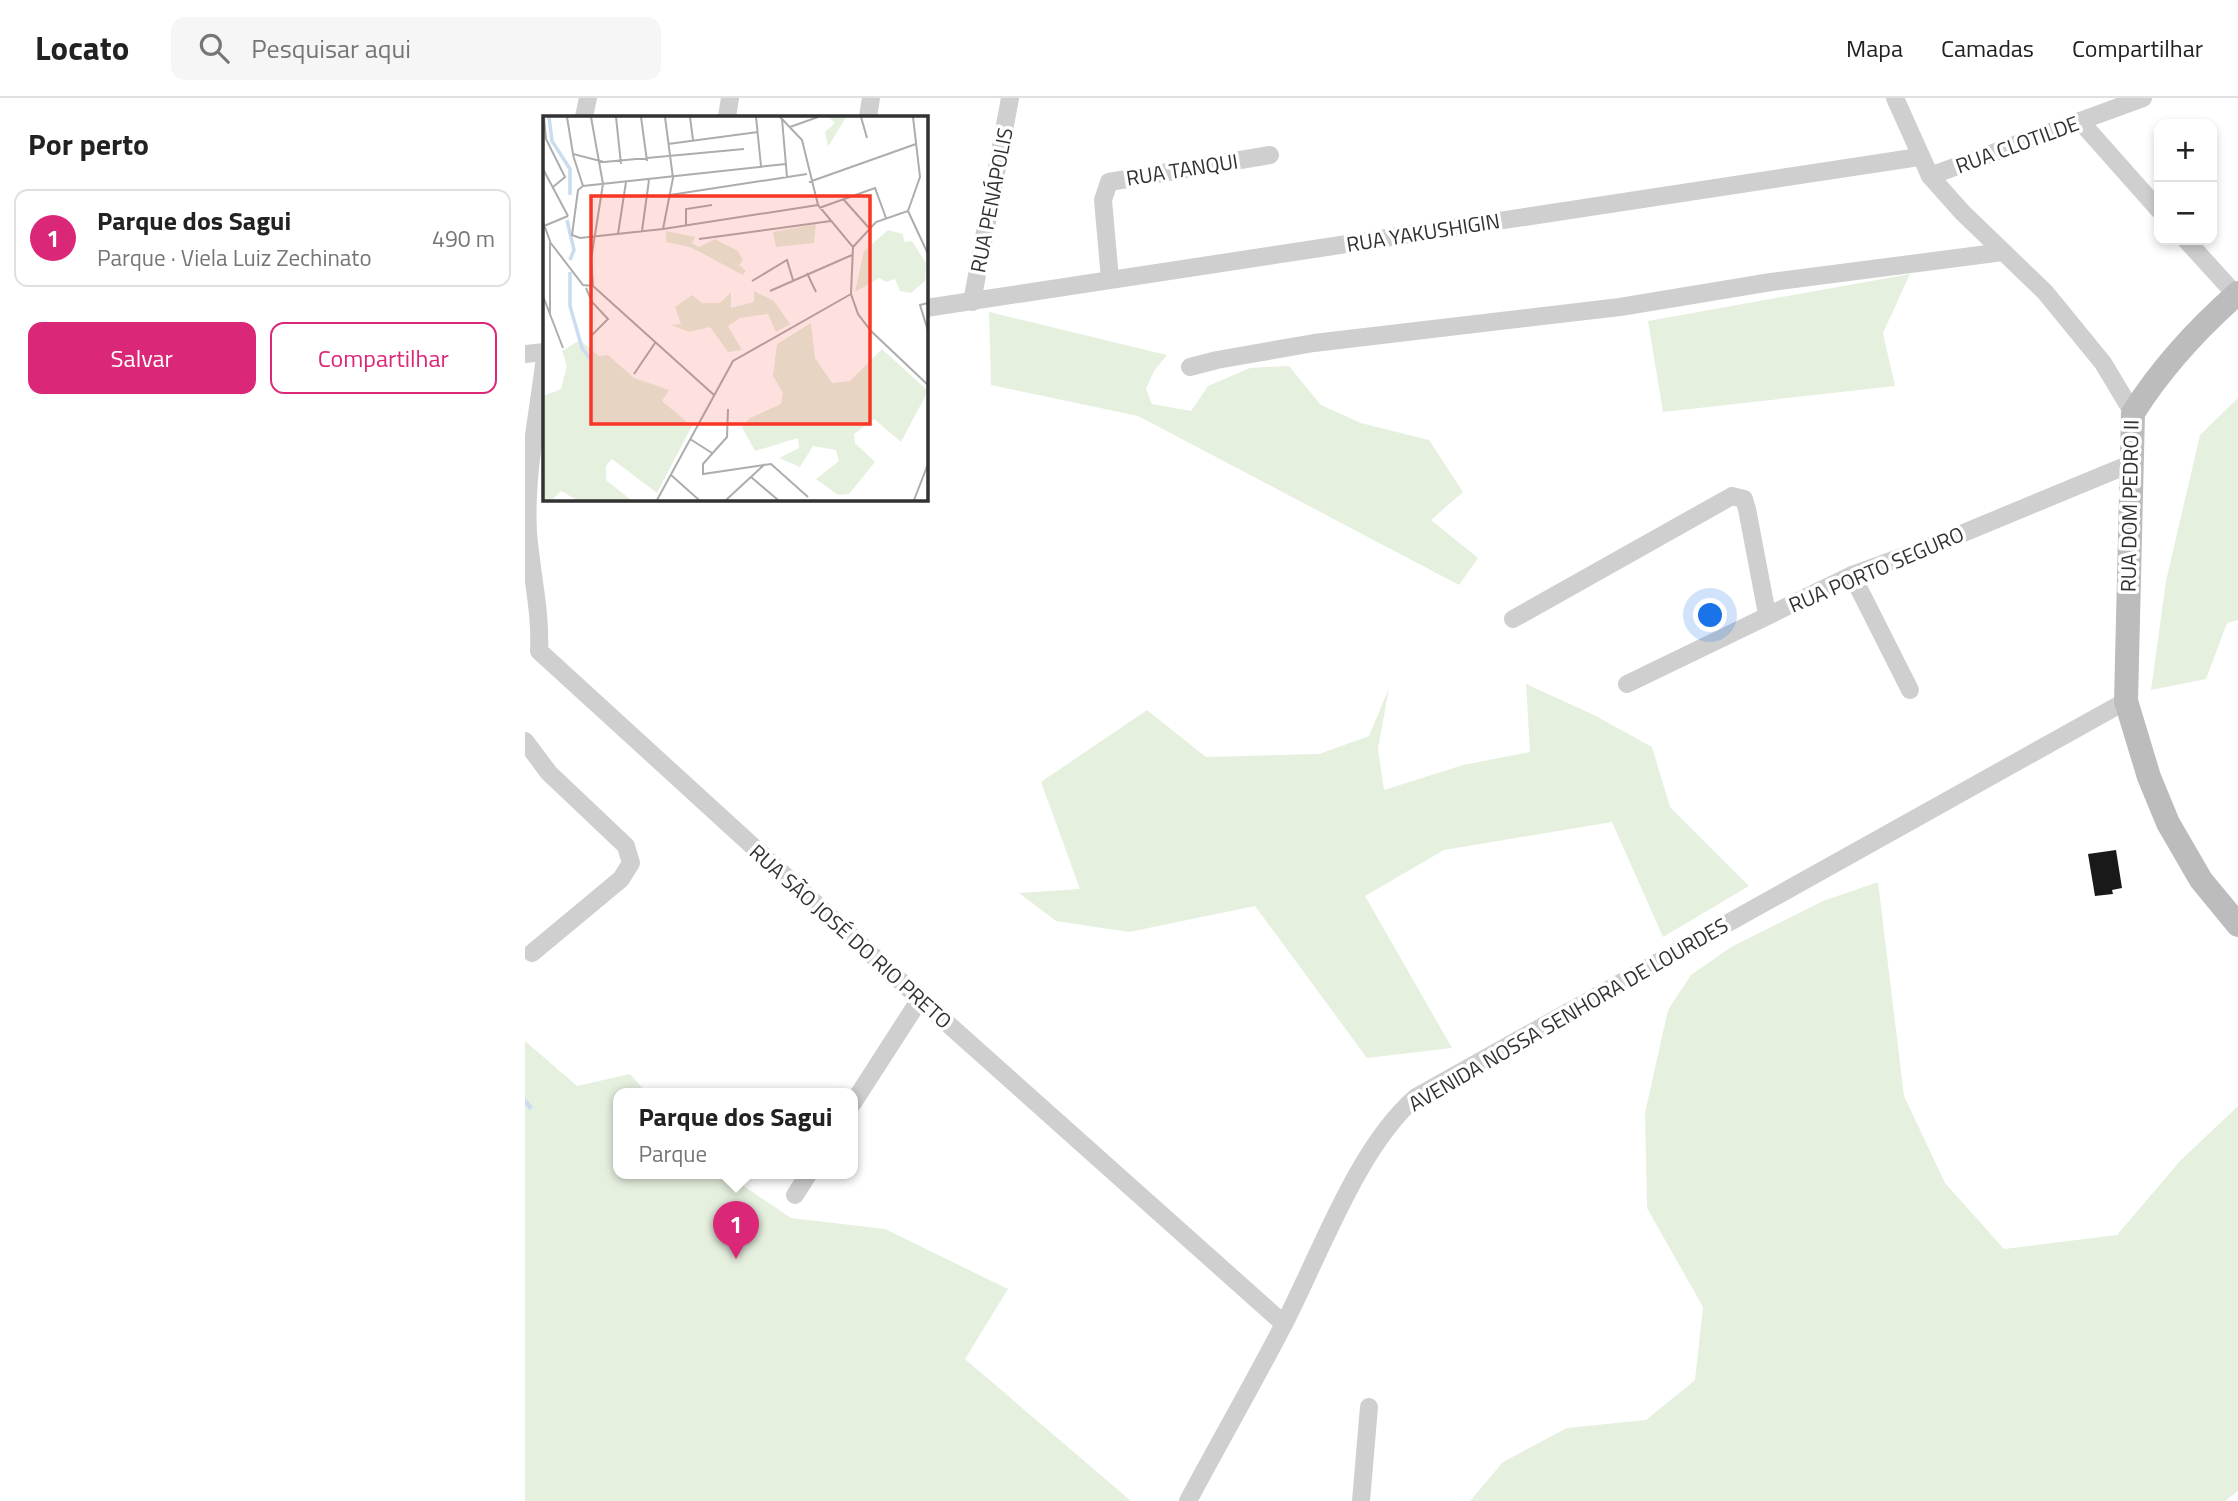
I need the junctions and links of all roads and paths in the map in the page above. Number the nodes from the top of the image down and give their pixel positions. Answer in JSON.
{"nodes":[{"id":1,"x":588,"y":98,"type":"edge"},
{"id":2,"x":730,"y":98,"type":"edge"},
{"id":3,"x":871,"y":98,"type":"edge"},
{"id":4,"x":1010,"y":98,"type":"edge"},
{"id":5,"x":1895,"y":98,"type":"edge"},
{"id":6,"x":2143,"y":98,"type":"edge"},
{"id":7,"x":584,"y":116,"type":"edge"},
{"id":8,"x":727,"y":116,"type":"edge"},
{"id":9,"x":868,"y":116,"type":"edge"},
{"id":10,"x":2080,"y":121,"type":"junction"},
{"id":11,"x":1271,"y":155,"type":"dead end"},
{"id":12,"x":1919,"y":157,"type":"junction"},
{"id":13,"x":1930,"y":176,"type":"junction"},
{"id":14,"x":2154,"y":204,"type":"edge"},
{"id":15,"x":2191,"y":245,"type":"edge"},
{"id":16,"x":2003,"y":252,"type":"junction"},
{"id":17,"x":1110,"y":279,"type":"junction"},
{"id":18,"x":2237,"y":294,"type":"edge"},
{"id":19,"x":971,"y":302,"type":"junction"},
{"id":20,"x":927,"y":308,"type":"edge"},
{"id":21,"x":543,"y":352,"type":"edge"},
{"id":22,"x":525,"y":354,"type":"edge"},
{"id":23,"x":1190,"y":367,"type":"dead end"},
{"id":24,"x":543,"y":373,"type":"edge"},
{"id":25,"x":2133,"y":413,"type":"junction"},
{"id":26,"x":2130,"y":464,"type":"junction"},
{"id":27,"x":1852,"y":575,"type":"junction"},
{"id":28,"x":1767,"y":614,"type":"junction"},
{"id":29,"x":1513,"y":619,"type":"dead end"},
{"id":30,"x":532,"y":653,"type":"edge"},
{"id":31,"x":1627,"y":684,"type":"dead end"},
{"id":32,"x":1910,"y":690,"type":"dead end"},
{"id":33,"x":2126,"y":701,"type":"junction"},
{"id":34,"x":525,"y":741,"type":"edge"},
{"id":35,"x":2238,"y":925,"type":"edge"},
{"id":36,"x":532,"y":953,"type":"dead end"},
{"id":37,"x":920,"y":999,"type":"junction"},
{"id":38,"x":858,"y":1095,"type":"edge"},
{"id":39,"x":805,"y":1179,"type":"edge"},
{"id":40,"x":795,"y":1195,"type":"dead end"},
{"id":41,"x":1284,"y":1324,"type":"junction"},
{"id":42,"x":1369,"y":1407,"type":"dead end"},
{"id":43,"x":1188,"y":1501,"type":"edge"},
{"id":44,"x":1361,"y":1501,"type":"edge"}],
"edges":[{"from":1,"to":7,"type":"street"},
{"from":2,"to":8,"type":"street"},
{"from":3,"to":9,"type":"street"},
{"from":4,"to":19,"type":"street","name":"RUA PENÁPOLIS"},
{"from":5,"to":12,"type":"street","name":"RUA DOM PEDRO II"},
{"from":6,"to":10,"type":"street","name":"RUA CLOTILDE"},
{"from":10,"to":13,"type":"street","name":"RUA CLOTILDE"},
{"from":10,"to":14,"type":"street"},
{"from":11,"to":17,"type":"street","name":"RUA TANQUI"},
{"from":12,"to":13,"type":"street","name":"RUA DOM PEDRO II"},
{"from":12,"to":17,"type":"street","name":"RUA YAKUSHIGIN"},
{"from":13,"to":16,"type":"street","name":"RUA DOM PEDRO II"},
{"from":15,"to":18,"type":"street"},
{"from":16,"to":23,"type":"street"},
{"from":16,"to":25,"type":"street","name":"RUA DOM PEDRO II"},
{"from":17,"to":19,"type":"street","name":"RUA YAKUSHIGIN"},
{"from":18,"to":25,"type":"street"},
{"from":19,"to":20,"type":"street","name":"RUA YAKUSHIGIN"},
{"from":21,"to":22,"type":"street"},
{"from":24,"to":30,"type":"street","name":"RUA SÃO JOSÉ DO RIO PRETO"},
{"from":25,"to":26,"type":"street","name":"RUA DOM PEDRO II"},
{"from":26,"to":27,"type":"street","name":"RUA PORTO SEGURO"},
{"from":26,"to":33,"type":"street","name":"RUA DOM PEDRO II"},
{"from":27,"to":28,"type":"street","name":"RUA PORTO SEGURO"},
{"from":27,"to":32,"type":"street"},
{"from":28,"to":29,"type":"street"},
{"from":28,"to":31,"type":"street","name":"RUA PORTO SEGURO"},
{"from":30,"to":37,"type":"street","name":"RUA SÃO JOSÉ DO RIO PRETO"},
{"from":33,"to":35,"type":"street","name":"RUA DOM PEDRO II"},
{"from":33,"to":41,"type":"street","name":"AVENIDA NOSSA SENHORA DE LOURDES"},
{"from":34,"to":36,"type":"street"},
{"from":37,"to":38,"type":"street"},
{"from":37,"to":41,"type":"street","name":"RUA SÃO JOSÉ DO RIO PRETO"},
{"from":39,"to":40,"type":"street"},
{"from":41,"to":43,"type":"street","name":"AVENIDA NOSSA SENHORA DE LOURDES"},
{"from":42,"to":44,"type":"street"}]}
